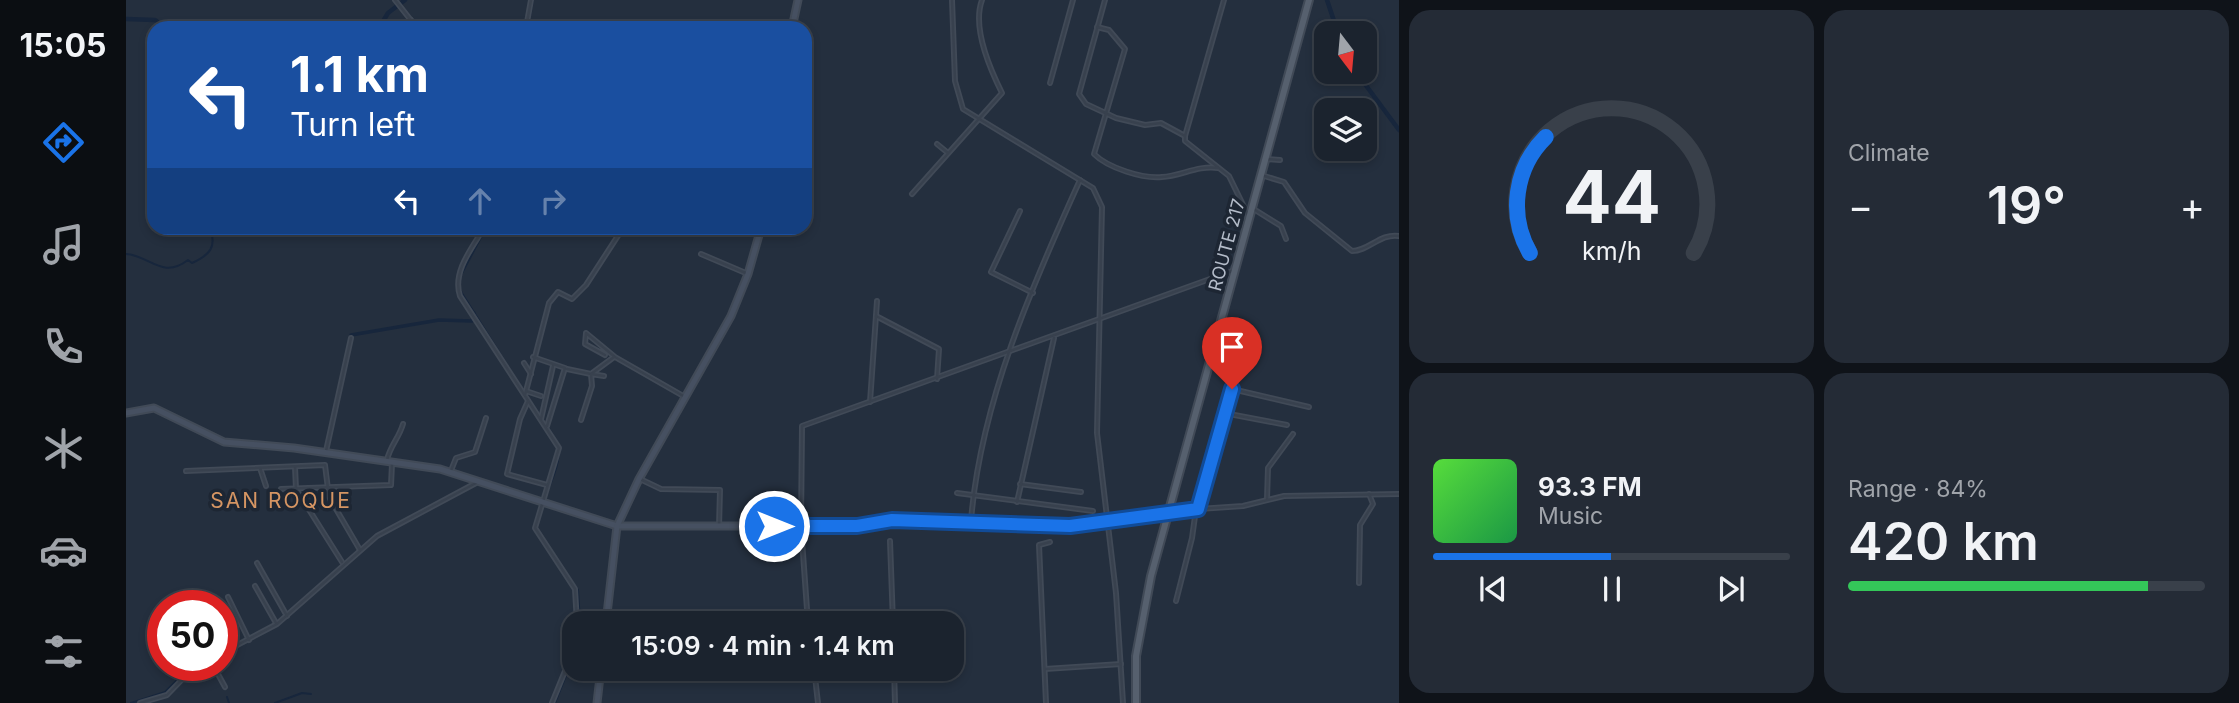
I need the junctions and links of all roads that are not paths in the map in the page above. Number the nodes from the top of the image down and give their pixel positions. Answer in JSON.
{"nodes":[{"id":1,"x":395,"y":0,"type":"edge"},
{"id":2,"x":531,"y":0,"type":"edge"},
{"id":3,"x":798,"y":0,"type":"edge"},
{"id":4,"x":952,"y":0,"type":"edge"},
{"id":5,"x":982,"y":0,"type":"edge"},
{"id":6,"x":1073,"y":0,"type":"edge"},
{"id":7,"x":1105,"y":0,"type":"edge"},
{"id":8,"x":1224,"y":0,"type":"edge"},
{"id":9,"x":1309,"y":0,"type":"edge"},
{"id":10,"x":411,"y":20,"type":"edge"},
{"id":11,"x":527,"y":21,"type":"edge"},
{"id":12,"x":794,"y":21,"type":"edge"},
{"id":13,"x":1097,"y":27,"type":"junction"},
{"id":14,"x":1050,"y":83,"type":"dead end"},
{"id":15,"x":1107,"y":113,"type":"junction"},
{"id":16,"x":982,"y":119,"type":"junction"},
{"id":17,"x":1185,"y":136,"type":"junction"},
{"id":18,"x":937,"y":144,"type":"dead end"},
{"id":19,"x":948,"y":153,"type":"junction"},
{"id":20,"x":1265,"y":159,"type":"junction"},
{"id":21,"x":1280,"y":160,"type":"dead end"},
{"id":22,"x":1212,"y":166,"type":"junction"},
{"id":23,"x":1261,"y":174,"type":"junction"},
{"id":24,"x":1080,"y":180,"type":"junction"},
{"id":25,"x":912,"y":194,"type":"dead end"},
{"id":26,"x":1252,"y":208,"type":"junction"},
{"id":27,"x":1020,"y":211,"type":"dead end"},
{"id":28,"x":1249,"y":217,"type":"junction"},
{"id":29,"x":480,"y":235,"type":"edge"},
{"id":30,"x":618,"y":235,"type":"edge"},
{"id":31,"x":759,"y":235,"type":"edge"},
{"id":32,"x":1399,"y":236,"type":"edge"},
{"id":33,"x":1286,"y":239,"type":"dead end"},
{"id":34,"x":701,"y":254,"type":"dead end"},
{"id":35,"x":1235,"y":270,"type":"junction"},
{"id":36,"x":748,"y":274,"type":"junction"},
{"id":37,"x":1033,"y":293,"type":"junction"},
{"id":38,"x":877,"y":301,"type":"dead end"},
{"id":39,"x":876,"y":316,"type":"junction"},
{"id":40,"x":1101,"y":320,"type":"junction"},
{"id":41,"x":1055,"y":336,"type":"junction"},
{"id":42,"x":351,"y":338,"type":"dead end"},
{"id":43,"x":1008,"y":352,"type":"junction"},
{"id":44,"x":605,"y":355,"type":"dead end"},
{"id":45,"x":615,"y":357,"type":"junction"},
{"id":46,"x":533,"y":358,"type":"junction"},
{"id":47,"x":524,"y":363,"type":"dead end"},
{"id":48,"x":554,"y":366,"type":"junction"},
{"id":49,"x":1237,"y":367,"type":"dead end"},
{"id":50,"x":567,"y":369,"type":"dead end"},
{"id":51,"x":531,"y":374,"type":"junction"},
{"id":52,"x":591,"y":374,"type":"junction"},
{"id":53,"x":604,"y":376,"type":"dead end"},
{"id":54,"x":937,"y":379,"type":"junction"},
{"id":55,"x":1232,"y":389,"type":"junction"},
{"id":56,"x":526,"y":391,"type":"junction"},
{"id":57,"x":524,"y":395,"type":"junction"},
{"id":58,"x":541,"y":396,"type":"dead end"},
{"id":59,"x":685,"y":397,"type":"junction"},
{"id":60,"x":528,"y":401,"type":"junction"},
{"id":61,"x":870,"y":402,"type":"junction"},
{"id":62,"x":1309,"y":407,"type":"dead end"},
{"id":63,"x":126,"y":413,"type":"edge"},
{"id":64,"x":1224,"y":413,"type":"junction"},
{"id":65,"x":486,"y":418,"type":"dead end"},
{"id":66,"x":541,"y":420,"type":"junction"},
{"id":67,"x":581,"y":421,"type":"dead end"},
{"id":68,"x":402,"y":424,"type":"dead end"},
{"id":69,"x":1287,"y":425,"type":"dead end"},
{"id":70,"x":546,"y":427,"type":"junction"},
{"id":71,"x":1293,"y":435,"type":"dead end"},
{"id":72,"x":326,"y":453,"type":"junction"},
{"id":73,"x":390,"y":461,"type":"junction"},
{"id":74,"x":295,"y":467,"type":"junction"},
{"id":75,"x":260,"y":468,"type":"junction"},
{"id":76,"x":186,"y":471,"type":"dead end"},
{"id":77,"x":450,"y":472,"type":"junction"},
{"id":78,"x":639,"y":479,"type":"junction"},
{"id":79,"x":478,"y":482,"type":"junction"},
{"id":80,"x":1020,"y":484,"type":"junction"},
{"id":81,"x":266,"y":485,"type":"dead end"},
{"id":82,"x":548,"y":485,"type":"junction"},
{"id":83,"x":326,"y":488,"type":"junction"},
{"id":84,"x":281,"y":489,"type":"dead end"},
{"id":85,"x":296,"y":489,"type":"junction"},
{"id":86,"x":1081,"y":492,"type":"dead end"},
{"id":87,"x":957,"y":493,"type":"dead end"},
{"id":88,"x":1369,"y":494,"type":"junction"},
{"id":89,"x":1399,"y":494,"type":"edge"},
{"id":90,"x":973,"y":495,"type":"junction"},
{"id":91,"x":1267,"y":499,"type":"junction"},
{"id":92,"x":1017,"y":502,"type":"junction"},
{"id":93,"x":542,"y":503,"type":"junction"},
{"id":94,"x":1197,"y":509,"type":"junction"},
{"id":95,"x":1093,"y":511,"type":"dead end"},
{"id":96,"x":1169,"y":511,"type":"junction"},
{"id":97,"x":1109,"y":522,"type":"junction"},
{"id":98,"x":970,"y":525,"type":"junction"},
{"id":99,"x":617,"y":526,"type":"junction"},
{"id":100,"x":801,"y":526,"type":"junction"},
{"id":101,"x":719,"y":527,"type":"junction"},
{"id":102,"x":890,"y":541,"type":"dead end"},
{"id":103,"x":1050,"y":542,"type":"dead end"},
{"id":104,"x":360,"y":550,"type":"junction"},
{"id":105,"x":257,"y":563,"type":"dead end"},
{"id":106,"x":343,"y":563,"type":"junction"},
{"id":107,"x":1359,"y":583,"type":"dead end"},
{"id":108,"x":256,"y":586,"type":"dead end"},
{"id":109,"x":1176,"y":601,"type":"dead end"},
{"id":110,"x":576,"y":611,"type":"edge"},
{"id":111,"x":607,"y":611,"type":"edge"},
{"id":112,"x":807,"y":611,"type":"edge"},
{"id":113,"x":893,"y":611,"type":"edge"},
{"id":114,"x":287,"y":616,"type":"junction"},
{"id":115,"x":238,"y":617,"type":"edge"},
{"id":116,"x":277,"y":624,"type":"junction"},
{"id":117,"x":249,"y":640,"type":"junction"},
{"id":118,"x":238,"y":645,"type":"edge"},
{"id":119,"x":1121,"y":664,"type":"junction"},
{"id":120,"x":1045,"y":669,"type":"junction"},
{"id":121,"x":562,"y":678,"type":"edge"},
{"id":122,"x":180,"y":681,"type":"edge"},
{"id":123,"x":222,"y":681,"type":"edge"},
{"id":124,"x":600,"y":681,"type":"edge"},
{"id":125,"x":815,"y":681,"type":"edge"},
{"id":126,"x":894,"y":681,"type":"edge"},
{"id":127,"x":225,"y":687,"type":"dead end"},
{"id":128,"x":140,"y":703,"type":"edge"},
{"id":129,"x":552,"y":703,"type":"edge"},
{"id":130,"x":597,"y":703,"type":"edge"},
{"id":131,"x":818,"y":703,"type":"edge"},
{"id":132,"x":895,"y":703,"type":"edge"},
{"id":133,"x":1045,"y":703,"type":"edge"},
{"id":134,"x":1123,"y":703,"type":"edge"},
{"id":135,"x":1136,"y":703,"type":"edge"}],
"edges":[{"from":1,"to":10,"type":"street"},
{"from":2,"to":11,"type":"street"},
{"from":3,"to":12,"type":"main road"},
{"from":4,"to":16,"type":"street"},
{"from":5,"to":16,"type":"street"},
{"from":6,"to":14,"type":"street"},
{"from":7,"to":13,"type":"street"},
{"from":8,"to":17,"type":"street"},
{"from":9,"to":20,"type":"main road","name":"ROUTE 217"},
{"from":13,"to":15,"type":"street"},
{"from":13,"to":15,"type":"street"},
{"from":15,"to":17,"type":"street"},
{"from":15,"to":22,"type":"street"},
{"from":16,"to":19,"type":"street"},
{"from":16,"to":24,"type":"street"},
{"from":17,"to":22,"type":"street"},
{"from":18,"to":19,"type":"street"},
{"from":19,"to":25,"type":"street"},
{"from":20,"to":21,"type":"street"},
{"from":20,"to":23,"type":"main road","name":"ROUTE 217"},
{"from":22,"to":28,"type":"street"},
{"from":23,"to":26,"type":"main road","name":"ROUTE 217"},
{"from":23,"to":32,"type":"street"},
{"from":24,"to":37,"type":"street"},
{"from":24,"to":40,"type":"street"},
{"from":26,"to":28,"type":"main road","name":"ROUTE 217"},
{"from":26,"to":33,"type":"street"},
{"from":27,"to":37,"type":"street"},
{"from":28,"to":35,"type":"main road","name":"ROUTE 217"},
{"from":29,"to":57,"type":"street"},
{"from":30,"to":46,"type":"street"},
{"from":31,"to":36,"type":"main road"},
{"from":34,"to":36,"type":"street"},
{"from":35,"to":40,"type":"street"},
{"from":35,"to":96,"type":"main road","name":"ROUTE 217"},
{"from":36,"to":59,"type":"main road"},
{"from":37,"to":43,"type":"street"},
{"from":38,"to":39,"type":"street"},
{"from":39,"to":54,"type":"street"},
{"from":39,"to":61,"type":"street"},
{"from":40,"to":41,"type":"street"},
{"from":40,"to":97,"type":"street"},
{"from":41,"to":43,"type":"street"},
{"from":41,"to":80,"type":"street"},
{"from":42,"to":72,"type":"street"},
{"from":43,"to":54,"type":"street"},
{"from":43,"to":90,"type":"street"},
{"from":44,"to":45,"type":"street"},
{"from":45,"to":52,"type":"street"},
{"from":45,"to":59,"type":"street"},
{"from":46,"to":48,"type":"street"},
{"from":46,"to":51,"type":"street"},
{"from":47,"to":51,"type":"street"},
{"from":48,"to":66,"type":"street"},
{"from":48,"to":70,"type":"street"},
{"from":49,"to":55,"type":"street"},
{"from":50,"to":52,"type":"street"},
{"from":51,"to":56,"type":"street"},
{"from":52,"to":53,"type":"street"},
{"from":52,"to":67,"type":"street"},
{"from":54,"to":61,"type":"street"},
{"from":55,"to":62,"type":"street"},
{"from":55,"to":64,"type":"street"},
{"from":56,"to":57,"type":"street"},
{"from":56,"to":58,"type":"street"},
{"from":57,"to":60,"type":"street"},
{"from":59,"to":78,"type":"main road"},
{"from":60,"to":66,"type":"street"},
{"from":60,"to":82,"type":"street"},
{"from":61,"to":100,"type":"street"},
{"from":63,"to":72,"type":"main road"},
{"from":64,"to":69,"type":"street"},
{"from":64,"to":94,"type":"street"},
{"from":65,"to":77,"type":"street"},
{"from":66,"to":70,"type":"street"},
{"from":68,"to":73,"type":"street"},
{"from":70,"to":82,"type":"street"},
{"from":71,"to":91,"type":"street"},
{"from":72,"to":73,"type":"main road"},
{"from":73,"to":77,"type":"main road"},
{"from":73,"to":83,"type":"street"},
{"from":74,"to":75,"type":"street"},
{"from":74,"to":83,"type":"street"},
{"from":74,"to":85,"type":"street"},
{"from":75,"to":76,"type":"street"},
{"from":75,"to":81,"type":"street"},
{"from":77,"to":79,"type":"main road"},
{"from":78,"to":99,"type":"main road"},
{"from":78,"to":101,"type":"street"},
{"from":79,"to":93,"type":"main road"},
{"from":79,"to":104,"type":"street"},
{"from":80,"to":86,"type":"street"},
{"from":80,"to":92,"type":"street"},
{"from":82,"to":93,"type":"street"},
{"from":83,"to":85,"type":"street"},
{"from":83,"to":104,"type":"street"},
{"from":84,"to":85,"type":"street"},
{"from":85,"to":106,"type":"street"},
{"from":87,"to":90,"type":"street"},
{"from":88,"to":89,"type":"street"},
{"from":88,"to":91,"type":"street"},
{"from":88,"to":107,"type":"street"},
{"from":90,"to":92,"type":"street"},
{"from":90,"to":98,"type":"street"},
{"from":91,"to":94,"type":"street"},
{"from":92,"to":95,"type":"street"},
{"from":93,"to":99,"type":"main road"},
{"from":93,"to":110,"type":"street"},
{"from":94,"to":96,"type":"street"},
{"from":94,"to":109,"type":"street"},
{"from":96,"to":97,"type":"main road"},
{"from":96,"to":135,"type":"main road","name":"ROUTE 217"},
{"from":97,"to":98,"type":"main road"},
{"from":97,"to":119,"type":"street"},
{"from":98,"to":100,"type":"main road"},
{"from":99,"to":101,"type":"main road"},
{"from":99,"to":111,"type":"main road"},
{"from":100,"to":101,"type":"main road"},
{"from":100,"to":112,"type":"street"},
{"from":102,"to":113,"type":"street"},
{"from":103,"to":120,"type":"street"},
{"from":104,"to":106,"type":"street"},
{"from":105,"to":114,"type":"street"},
{"from":106,"to":114,"type":"street"},
{"from":108,"to":116,"type":"street"},
{"from":114,"to":116,"type":"street"},
{"from":115,"to":117,"type":"street"},
{"from":116,"to":117,"type":"street"},
{"from":117,"to":118,"type":"street"},
{"from":119,"to":120,"type":"street"},
{"from":119,"to":134,"type":"street"},
{"from":120,"to":133,"type":"street"},
{"from":121,"to":129,"type":"street"},
{"from":122,"to":128,"type":"street"},
{"from":123,"to":127,"type":"street"},
{"from":124,"to":130,"type":"main road"},
{"from":125,"to":131,"type":"street"},
{"from":126,"to":132,"type":"street"}]}
